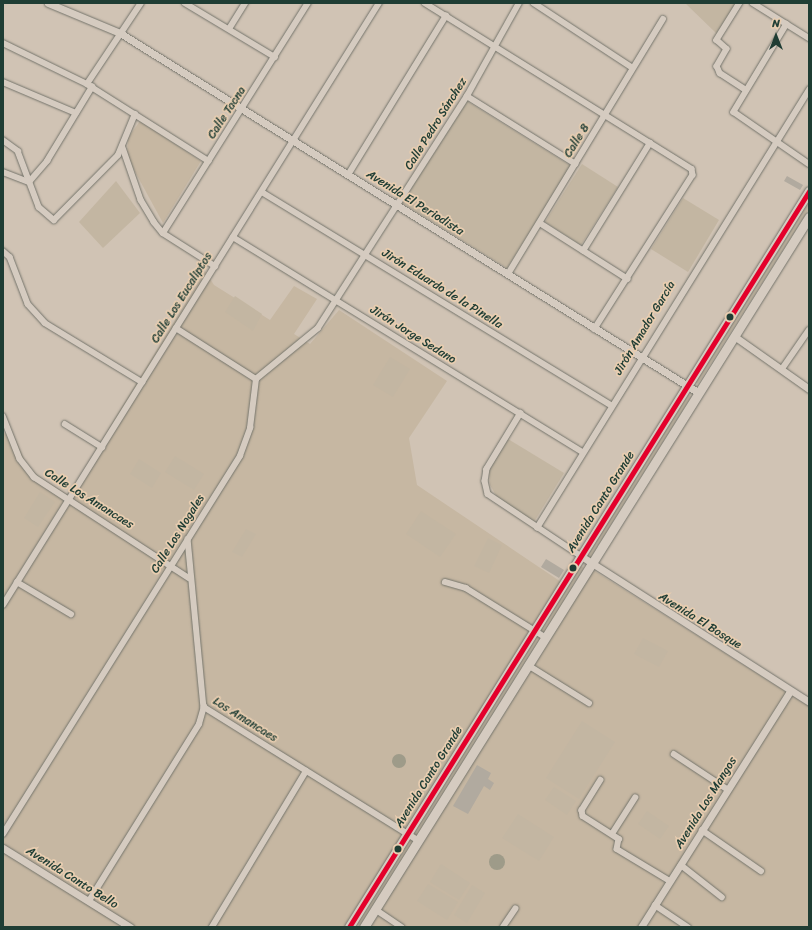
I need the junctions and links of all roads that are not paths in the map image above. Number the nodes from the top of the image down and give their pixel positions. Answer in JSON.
{"nodes":[{"id":1,"x":48,"y":3,"type":"edge"},
{"id":2,"x":141,"y":3,"type":"edge"},
{"id":3,"x":186,"y":3,"type":"edge"},
{"id":4,"x":245,"y":3,"type":"edge"},
{"id":5,"x":308,"y":3,"type":"edge"},
{"id":6,"x":379,"y":3,"type":"edge"},
{"id":7,"x":425,"y":3,"type":"edge"},
{"id":8,"x":519,"y":3,"type":"edge"},
{"id":9,"x":534,"y":3,"type":"edge"},
{"id":10,"x":740,"y":3,"type":"edge"},
{"id":11,"x":753,"y":3,"type":"edge"},
{"id":12,"x":446,"y":16,"type":"junction"},
{"id":13,"x":663,"y":19,"type":"dead end"},
{"id":14,"x":786,"y":24,"type":"junction"},
{"id":15,"x":229,"y":29,"type":"junction"},
{"id":16,"x":120,"y":33,"type":"junction"},
{"id":17,"x":809,"y":38,"type":"edge"},
{"id":18,"x":3,"y":43,"type":"edge"},
{"id":19,"x":494,"y":46,"type":"junction"},
{"id":20,"x":275,"y":57,"type":"junction"},
{"id":21,"x":633,"y":68,"type":"junction"},
{"id":22,"x":3,"y":82,"type":"edge"},
{"id":23,"x":90,"y":85,"type":"junction"},
{"id":24,"x":746,"y":90,"type":"junction"},
{"id":25,"x":809,"y":90,"type":"edge"},
{"id":26,"x":467,"y":96,"type":"junction"},
{"id":27,"x":242,"y":109,"type":"junction"},
{"id":28,"x":76,"y":113,"type":"junction"},
{"id":29,"x":135,"y":114,"type":"junction"},
{"id":30,"x":606,"y":116,"type":"junction"},
{"id":31,"x":3,"y":140,"type":"edge"},
{"id":32,"x":294,"y":141,"type":"junction"},
{"id":33,"x":776,"y":142,"type":"junction"},
{"id":34,"x":650,"y":143,"type":"junction"},
{"id":35,"x":123,"y":148,"type":"junction"},
{"id":36,"x":209,"y":161,"type":"junction"},
{"id":37,"x":576,"y":164,"type":"junction"},
{"id":38,"x":809,"y":164,"type":"edge"},
{"id":39,"x":3,"y":172,"type":"edge"},
{"id":40,"x":348,"y":175,"type":"junction"},
{"id":41,"x":29,"y":182,"type":"junction"},
{"id":42,"x":809,"y":191,"type":"edge"},
{"id":43,"x":262,"y":192,"type":"junction"},
{"id":44,"x":398,"y":206,"type":"junction"},
{"id":45,"x":809,"y":217,"type":"edge"},
{"id":46,"x":540,"y":223,"type":"junction"},
{"id":47,"x":163,"y":233,"type":"junction"},
{"id":48,"x":233,"y":237,"type":"junction"},
{"id":49,"x":3,"y":251,"type":"edge"},
{"id":50,"x":583,"y":251,"type":"junction"},
{"id":51,"x":366,"y":254,"type":"junction"},
{"id":52,"x":215,"y":266,"type":"junction"},
{"id":53,"x":508,"y":274,"type":"junction"},
{"id":54,"x":628,"y":279,"type":"junction"},
{"id":55,"x":336,"y":300,"type":"junction"},
{"id":56,"x":176,"y":328,"type":"junction"},
{"id":57,"x":595,"y":329,"type":"junction"},
{"id":58,"x":809,"y":330,"type":"edge"},
{"id":59,"x":734,"y":336,"type":"junction"},
{"id":60,"x":641,"y":357,"type":"junction"},
{"id":61,"x":782,"y":369,"type":"junction"},
{"id":62,"x":256,"y":379,"type":"junction"},
{"id":63,"x":142,"y":382,"type":"junction"},
{"id":64,"x":687,"y":386,"type":"junction"},
{"id":65,"x":809,"y":389,"type":"edge"},
{"id":66,"x":699,"y":393,"type":"junction"},
{"id":67,"x":610,"y":405,"type":"junction"},
{"id":68,"x":521,"y":413,"type":"junction"},
{"id":69,"x":3,"y":416,"type":"edge"},
{"id":70,"x":65,"y":424,"type":"dead end"},
{"id":71,"x":6,"y":430,"type":"edge"},
{"id":72,"x":102,"y":447,"type":"junction"},
{"id":73,"x":582,"y":452,"type":"junction"},
{"id":74,"x":69,"y":499,"type":"junction"},
{"id":75,"x":537,"y":528,"type":"junction"},
{"id":76,"x":188,"y":539,"type":"junction"},
{"id":77,"x":581,"y":556,"type":"junction"},
{"id":78,"x":173,"y":564,"type":"junction"},
{"id":79,"x":590,"y":565,"type":"junction"},
{"id":80,"x":189,"y":578,"type":"junction"},
{"id":81,"x":17,"y":582,"type":"junction"},
{"id":82,"x":445,"y":582,"type":"dead end"},
{"id":83,"x":3,"y":605,"type":"edge"},
{"id":84,"x":70,"y":614,"type":"dead end"},
{"id":85,"x":535,"y":630,"type":"junction"},
{"id":86,"x":546,"y":637,"type":"junction"},
{"id":87,"x":528,"y":665,"type":"junction"},
{"id":88,"x":790,"y":691,"type":"junction"},
{"id":89,"x":590,"y":702,"type":"dead end"},
{"id":90,"x":809,"y":702,"type":"edge"},
{"id":91,"x":204,"y":707,"type":"junction"},
{"id":92,"x":674,"y":754,"type":"dead end"},
{"id":93,"x":306,"y":771,"type":"junction"},
{"id":94,"x":601,"y":780,"type":"dead end"},
{"id":95,"x":727,"y":789,"type":"junction"},
{"id":96,"x":634,"y":798,"type":"dead end"},
{"id":97,"x":702,"y":830,"type":"junction"},
{"id":98,"x":3,"y":834,"type":"edge"},
{"id":99,"x":407,"y":834,"type":"junction"},
{"id":100,"x":612,"y":834,"type":"junction"},
{"id":101,"x":418,"y":840,"type":"junction"},
{"id":102,"x":3,"y":848,"type":"edge"},
{"id":103,"x":680,"y":865,"type":"junction"},
{"id":104,"x":761,"y":871,"type":"dead end"},
{"id":105,"x":670,"y":881,"type":"junction"},
{"id":106,"x":722,"y":897,"type":"dead end"},
{"id":107,"x":89,"y":901,"type":"junction"},
{"id":108,"x":655,"y":905,"type":"junction"},
{"id":109,"x":375,"y":909,"type":"junction"},
{"id":110,"x":515,"y":909,"type":"dead end"},
{"id":111,"x":130,"y":927,"type":"edge"},
{"id":112,"x":212,"y":927,"type":"edge"},
{"id":113,"x":349,"y":927,"type":"edge"},
{"id":114,"x":364,"y":927,"type":"edge"},
{"id":115,"x":402,"y":927,"type":"edge"},
{"id":116,"x":503,"y":927,"type":"edge"},
{"id":117,"x":641,"y":927,"type":"edge"},
{"id":118,"x":688,"y":927,"type":"edge"}],
"edges":[{"from":1,"to":16,"type":"street","name":"Avenida El Periodista"},
{"from":2,"to":16,"type":"street"},
{"from":3,"to":15,"type":"street"},
{"from":4,"to":15,"type":"street"},
{"from":5,"to":20,"type":"street","name":"Calle Tacna"},
{"from":6,"to":32,"type":"street","name":"Calle Los Eucaliptos"},
{"from":7,"to":12,"type":"street"},
{"from":8,"to":19,"type":"street","name":"Calle Pedro Sánchez"},
{"from":9,"to":21,"type":"street"},
{"from":10,"to":24,"type":"street"},
{"from":11,"to":14,"type":"street"},
{"from":12,"to":19,"type":"street"},
{"from":12,"to":40,"type":"street"},
{"from":13,"to":21,"type":"street","name":"Calle 8"},
{"from":14,"to":17,"type":"street"},
{"from":14,"to":24,"type":"street"},
{"from":15,"to":20,"type":"street"},
{"from":16,"to":23,"type":"street"},
{"from":16,"to":27,"type":"street","name":"Avenida El Periodista"},
{"from":18,"to":23,"type":"street"},
{"from":19,"to":26,"type":"street","name":"Calle Pedro Sánchez"},
{"from":19,"to":30,"type":"street"},
{"from":20,"to":27,"type":"street","name":"Calle Tacna"},
{"from":21,"to":30,"type":"street","name":"Calle 8"},
{"from":22,"to":28,"type":"street"},
{"from":23,"to":28,"type":"street"},
{"from":23,"to":29,"type":"street"},
{"from":24,"to":33,"type":"street"},
{"from":25,"to":33,"type":"street","name":"Jirón Amador García"},
{"from":26,"to":37,"type":"street"},
{"from":26,"to":44,"type":"street","name":"Calle Pedro Sánchez"},
{"from":27,"to":32,"type":"street","name":"Avenida El Periodista"},
{"from":27,"to":36,"type":"street","name":"Calle Tacna"},
{"from":28,"to":41,"type":"street"},
{"from":29,"to":35,"type":"street"},
{"from":29,"to":36,"type":"street"},
{"from":30,"to":34,"type":"street"},
{"from":30,"to":37,"type":"street","name":"Calle 8"},
{"from":31,"to":41,"type":"street"},
{"from":32,"to":40,"type":"street","name":"Avenida El Periodista"},
{"from":32,"to":43,"type":"street","name":"Calle Los Eucaliptos"},
{"from":33,"to":38,"type":"street"},
{"from":33,"to":60,"type":"street","name":"Jirón Amador García"},
{"from":34,"to":50,"type":"street"},
{"from":34,"to":54,"type":"street"},
{"from":35,"to":41,"type":"street"},
{"from":35,"to":47,"type":"street"},
{"from":36,"to":47,"type":"street","name":"Calle Tacna"},
{"from":37,"to":46,"type":"street","name":"Calle 8"},
{"from":39,"to":41,"type":"street"},
{"from":40,"to":44,"type":"street","name":"Avenida El Periodista"},
{"from":42,"to":64,"type":"main road","name":"Avenida Canto Grande"},
{"from":43,"to":48,"type":"street","name":"Calle Los Eucaliptos"},
{"from":43,"to":51,"type":"street","name":"Jirón Eduardo de la Pinella"},
{"from":44,"to":51,"type":"street","name":"Calle Pedro Sánchez"},
{"from":44,"to":53,"type":"street","name":"Avenida El Periodista"},
{"from":45,"to":59,"type":"main road","name":"Avenida Canto Grande"},
{"from":46,"to":50,"type":"street"},
{"from":46,"to":53,"type":"street","name":"Calle 8"},
{"from":47,"to":52,"type":"street"},
{"from":48,"to":52,"type":"street","name":"Calle Los Eucaliptos"},
{"from":48,"to":55,"type":"street","name":"Jirón Jorge Sedano"},
{"from":49,"to":63,"type":"street"},
{"from":50,"to":54,"type":"street"},
{"from":51,"to":55,"type":"street"},
{"from":51,"to":67,"type":"street","name":"Jirón Eduardo de la Pinella"},
{"from":52,"to":56,"type":"street","name":"Calle Los Eucaliptos"},
{"from":53,"to":57,"type":"street","name":"Avenida El Periodista"},
{"from":54,"to":57,"type":"street"},
{"from":55,"to":62,"type":"street"},
{"from":55,"to":68,"type":"street","name":"Jirón Jorge Sedano"},
{"from":56,"to":62,"type":"street"},
{"from":56,"to":63,"type":"street","name":"Calle Los Eucaliptos"},
{"from":57,"to":60,"type":"street","name":"Avenida El Periodista"},
{"from":58,"to":61,"type":"street"},
{"from":59,"to":61,"type":"street"},
{"from":59,"to":66,"type":"main road","name":"Avenida Canto Grande"},
{"from":60,"to":64,"type":"street","name":"Avenida El Periodista"},
{"from":60,"to":67,"type":"street","name":"Jirón Amador García"},
{"from":61,"to":65,"type":"street"},
{"from":62,"to":76,"type":"street","name":"Calle Los Nogales"},
{"from":63,"to":72,"type":"street","name":"Calle Los Eucaliptos"},
{"from":64,"to":66,"type":"street","name":"Avenida El Periodista"},
{"from":64,"to":77,"type":"main road","name":"Avenida Canto Grande"},
{"from":66,"to":79,"type":"main road","name":"Avenida Canto Grande"},
{"from":67,"to":73,"type":"street","name":"Jirón Amador García"},
{"from":68,"to":73,"type":"street","name":"Jirón Jorge Sedano"},
{"from":68,"to":75,"type":"street"},
{"from":69,"to":71,"type":"street","name":"Calle Los Amancaes"},
{"from":70,"to":72,"type":"street"},
{"from":71,"to":74,"type":"street","name":"Calle Los Amancaes"},
{"from":72,"to":74,"type":"street","name":"Calle Los Eucaliptos"},
{"from":73,"to":75,"type":"street","name":"Jirón Amador García"},
{"from":74,"to":78,"type":"street","name":"Calle Los Amancaes"},
{"from":74,"to":81,"type":"street","name":"Calle Los Eucaliptos"},
{"from":75,"to":77,"type":"street"},
{"from":76,"to":78,"type":"street","name":"Calle Los Nogales"},
{"from":76,"to":80,"type":"street","name":"Los Amancaes"},
{"from":77,"to":79,"type":"street","name":"Avenida El Bosque"},
{"from":77,"to":85,"type":"main road","name":"Avenida Canto Grande"},
{"from":78,"to":80,"type":"street","name":"Calle Los Amancaes"},
{"from":78,"to":98,"type":"street","name":"Calle Los Nogales"},
{"from":79,"to":86,"type":"main road","name":"Avenida Canto Grande"},
{"from":79,"to":88,"type":"street","name":"Avenida El Bosque"},
{"from":80,"to":91,"type":"street","name":"Los Amancaes"},
{"from":81,"to":83,"type":"street","name":"Calle Los Eucaliptos"},
{"from":81,"to":84,"type":"street"},
{"from":82,"to":85,"type":"street"},
{"from":85,"to":86,"type":"street"},
{"from":85,"to":99,"type":"main road","name":"Avenida Canto Grande"},
{"from":86,"to":87,"type":"main road","name":"Avenida Canto Grande"},
{"from":87,"to":89,"type":"street"},
{"from":87,"to":101,"type":"main road","name":"Avenida Canto Grande"},
{"from":88,"to":90,"type":"street","name":"Avenida El Bosque"},
{"from":88,"to":95,"type":"street","name":"Avenida Los Mangos"},
{"from":91,"to":93,"type":"street","name":"Los Amancaes"},
{"from":91,"to":107,"type":"street"},
{"from":92,"to":95,"type":"street"},
{"from":93,"to":99,"type":"street","name":"Los Amancaes"},
{"from":93,"to":112,"type":"street"},
{"from":94,"to":100,"type":"street"},
{"from":95,"to":97,"type":"street","name":"Avenida Los Mangos"},
{"from":96,"to":100,"type":"street"},
{"from":97,"to":103,"type":"street","name":"Avenida Los Mangos"},
{"from":97,"to":104,"type":"street"},
{"from":99,"to":101,"type":"street","name":"Los Amancaes"},
{"from":99,"to":113,"type":"main road","name":"Avenida Canto Grande"},
{"from":100,"to":105,"type":"street"},
{"from":101,"to":109,"type":"main road","name":"Avenida Canto Grande"},
{"from":102,"to":107,"type":"street","name":"Avenida Canto Bello"},
{"from":103,"to":105,"type":"street","name":"Avenida Los Mangos"},
{"from":103,"to":106,"type":"street"},
{"from":105,"to":108,"type":"street","name":"Avenida Los Mangos"},
{"from":107,"to":111,"type":"street","name":"Avenida Canto Bello"},
{"from":108,"to":117,"type":"street","name":"Avenida Los Mangos"},
{"from":108,"to":118,"type":"street"},
{"from":109,"to":114,"type":"main road","name":"Avenida Canto Grande"},
{"from":109,"to":115,"type":"street"},
{"from":110,"to":116,"type":"street"}]}
